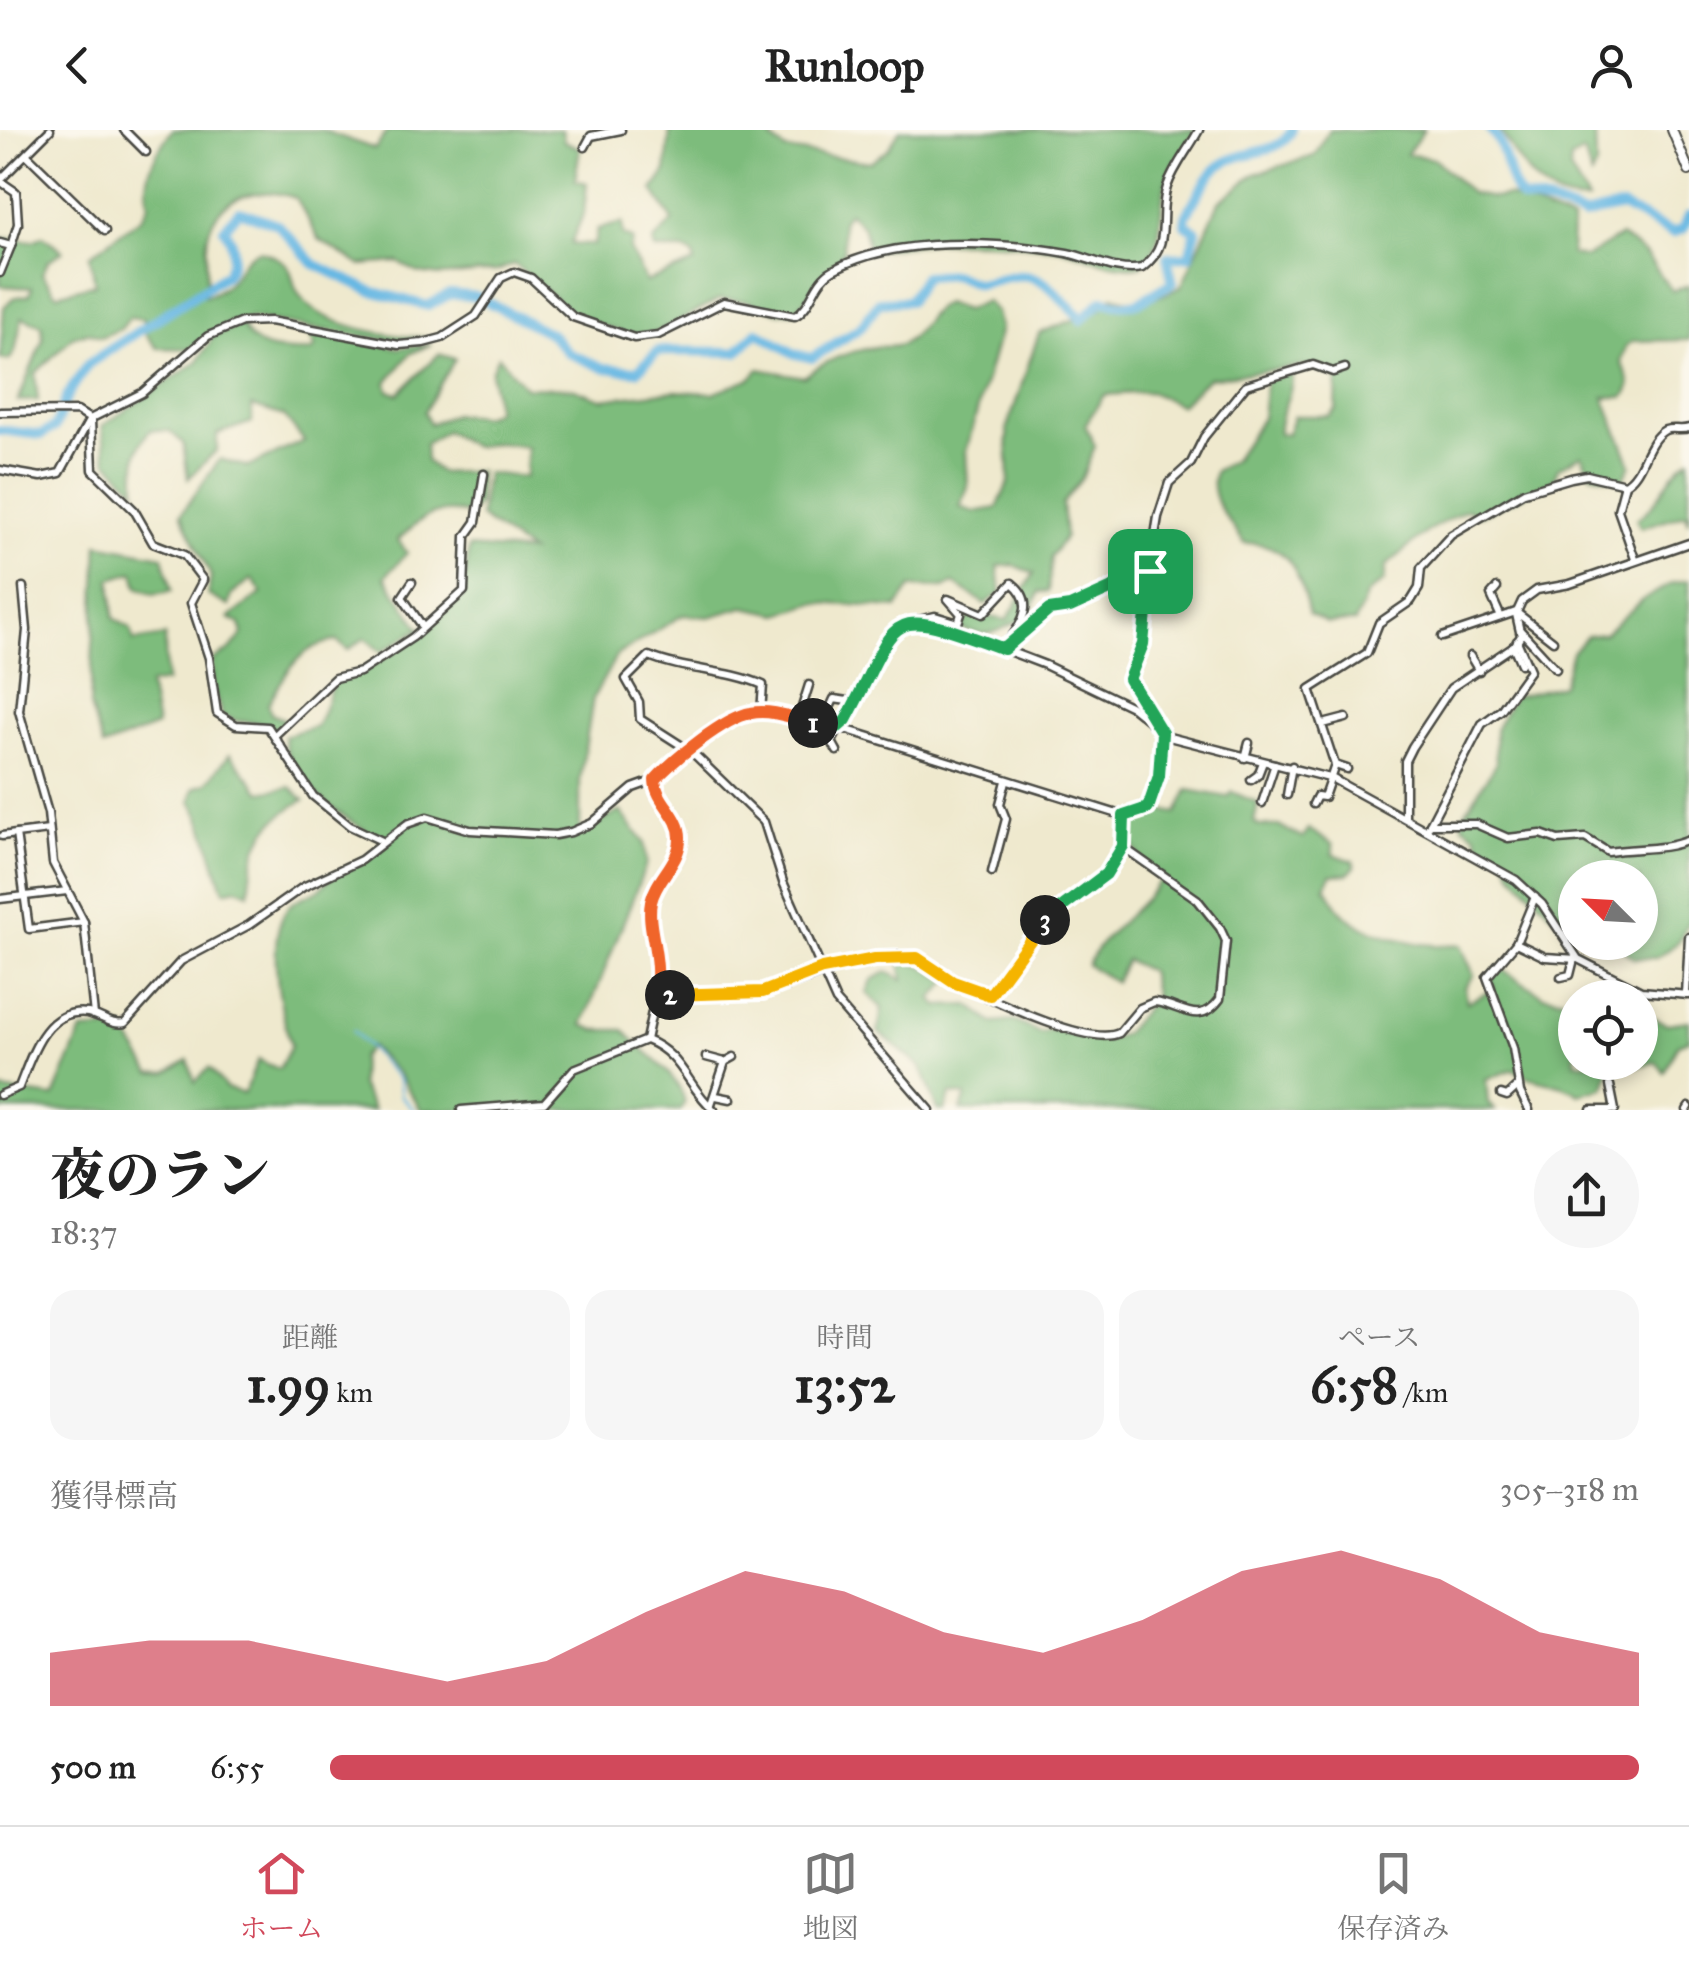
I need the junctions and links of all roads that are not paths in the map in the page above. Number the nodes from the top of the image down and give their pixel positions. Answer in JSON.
{"nodes":[{"id":1,"x":50,"y":130,"type":"edge"},
{"id":2,"x":124,"y":130,"type":"edge"},
{"id":3,"x":620,"y":130,"type":"edge"},
{"id":4,"x":1199,"y":130,"type":"edge"},
{"id":5,"x":1672,"y":130,"type":"edge"},
{"id":6,"x":585,"y":148,"type":"dead end"},
{"id":7,"x":146,"y":152,"type":"dead end"},
{"id":8,"x":27,"y":154,"type":"junction"},
{"id":9,"x":1689,"y":172,"type":"edge"},
{"id":10,"x":1,"y":178,"type":"edge"},
{"id":11,"x":106,"y":232,"type":"dead end"},
{"id":12,"x":0,"y":244,"type":"edge"},
{"id":13,"x":10,"y":246,"type":"junction"},
{"id":14,"x":0,"y":273,"type":"edge"},
{"id":15,"x":1344,"y":368,"type":"dead end"},
{"id":16,"x":0,"y":412,"type":"edge"},
{"id":17,"x":90,"y":418,"type":"junction"},
{"id":18,"x":1689,"y":428,"type":"edge"},
{"id":19,"x":0,"y":470,"type":"edge"},
{"id":20,"x":484,"y":474,"type":"dead end"},
{"id":21,"x":1624,"y":484,"type":"junction"},
{"id":22,"x":1689,"y":543,"type":"edge"},
{"id":23,"x":1635,"y":559,"type":"junction"},
{"id":24,"x":1150,"y":571,"type":"junction"},
{"id":25,"x":412,"y":582,"type":"dead end"},
{"id":26,"x":23,"y":587,"type":"dead end"},
{"id":27,"x":1496,"y":588,"type":"dead end"},
{"id":28,"x":1516,"y":612,"type":"junction"},
{"id":29,"x":1500,"y":615,"type":"junction"},
{"id":30,"x":914,"y":623,"type":"junction"},
{"id":31,"x":423,"y":627,"type":"junction"},
{"id":32,"x":1520,"y":631,"type":"junction"},
{"id":33,"x":1442,"y":637,"type":"dead end"},
{"id":34,"x":1553,"y":641,"type":"dead end"},
{"id":35,"x":1515,"y":644,"type":"junction"},
{"id":36,"x":1006,"y":646,"type":"junction"},
{"id":37,"x":1470,"y":656,"type":"dead end"},
{"id":38,"x":1522,"y":664,"type":"dead end"},
{"id":39,"x":1556,"y":669,"type":"dead end"},
{"id":40,"x":1480,"y":671,"type":"junction"},
{"id":41,"x":809,"y":685,"type":"dead end"},
{"id":42,"x":854,"y":702,"type":"junction"},
{"id":43,"x":828,"y":710,"type":"dead end"},
{"id":44,"x":761,"y":712,"type":"junction"},
{"id":45,"x":1346,"y":718,"type":"dead end"},
{"id":46,"x":798,"y":720,"type":"junction"},
{"id":47,"x":1154,"y":724,"type":"junction"},
{"id":48,"x":1324,"y":724,"type":"junction"},
{"id":49,"x":838,"y":727,"type":"junction"},
{"id":50,"x":1162,"y":733,"type":"junction"},
{"id":51,"x":275,"y":735,"type":"junction"},
{"id":52,"x":1249,"y":743,"type":"dead end"},
{"id":53,"x":688,"y":750,"type":"junction"},
{"id":54,"x":837,"y":750,"type":"dead end"},
{"id":55,"x":1245,"y":758,"type":"junction"},
{"id":56,"x":1263,"y":762,"type":"junction"},
{"id":57,"x":1275,"y":764,"type":"junction"},
{"id":58,"x":1335,"y":765,"type":"junction"},
{"id":59,"x":1292,"y":766,"type":"junction"},
{"id":60,"x":1347,"y":769,"type":"dead end"},
{"id":61,"x":1333,"y":778,"type":"junction"},
{"id":62,"x":655,"y":780,"type":"junction"},
{"id":63,"x":1251,"y":780,"type":"dead end"},
{"id":64,"x":1006,"y":782,"type":"junction"},
{"id":65,"x":1287,"y":795,"type":"dead end"},
{"id":66,"x":1262,"y":803,"type":"dead end"},
{"id":67,"x":1312,"y":804,"type":"dead end"},
{"id":68,"x":1124,"y":816,"type":"junction"},
{"id":69,"x":1405,"y":816,"type":"junction"},
{"id":70,"x":1428,"y":828,"type":"junction"},
{"id":71,"x":49,"y":830,"type":"junction"},
{"id":72,"x":16,"y":834,"type":"junction"},
{"id":73,"x":2,"y":836,"type":"edge"},
{"id":74,"x":1689,"y":840,"type":"edge"},
{"id":75,"x":382,"y":841,"type":"junction"},
{"id":76,"x":1123,"y":846,"type":"junction"},
{"id":77,"x":992,"y":872,"type":"dead end"},
{"id":78,"x":67,"y":891,"type":"junction"},
{"id":79,"x":25,"y":896,"type":"junction"},
{"id":80,"x":1535,"y":896,"type":"junction"},
{"id":81,"x":0,"y":900,"type":"edge"},
{"id":82,"x":84,"y":922,"type":"junction"},
{"id":83,"x":1558,"y":931,"type":"edge"},
{"id":84,"x":1689,"y":937,"type":"edge"},
{"id":85,"x":1516,"y":943,"type":"junction"},
{"id":86,"x":1558,"y":957,"type":"edge"},
{"id":87,"x":1576,"y":960,"type":"edge"},
{"id":88,"x":1578,"y":960,"type":"edge"},
{"id":89,"x":822,"y":969,"type":"junction"},
{"id":90,"x":1561,"y":977,"type":"dead end"},
{"id":91,"x":1613,"y":980,"type":"edge"},
{"id":92,"x":1658,"y":994,"type":"edge"},
{"id":93,"x":990,"y":995,"type":"junction"},
{"id":94,"x":1688,"y":995,"type":"edge"},
{"id":95,"x":655,"y":996,"type":"junction"},
{"id":96,"x":94,"y":1015,"type":"junction"},
{"id":97,"x":646,"y":1040,"type":"junction"},
{"id":98,"x":706,"y":1056,"type":"dead end"},
{"id":99,"x":734,"y":1057,"type":"dead end"},
{"id":100,"x":725,"y":1062,"type":"junction"},
{"id":101,"x":1610,"y":1085,"type":"dead end"},
{"id":102,"x":1519,"y":1086,"type":"junction"},
{"id":103,"x":1501,"y":1094,"type":"dead end"},
{"id":104,"x":0,"y":1095,"type":"edge"},
{"id":105,"x":716,"y":1096,"type":"junction"},
{"id":106,"x":731,"y":1099,"type":"dead end"},
{"id":107,"x":712,"y":1108,"type":"edge"},
{"id":108,"x":461,"y":1110,"type":"edge"},
{"id":109,"x":930,"y":1110,"type":"edge"},
{"id":110,"x":1529,"y":1110,"type":"edge"},
{"id":111,"x":1591,"y":1110,"type":"edge"},
{"id":112,"x":1613,"y":1110,"type":"edge"}],
"edges":[{"from":1,"to":8,"type":"street"},
{"from":2,"to":7,"type":"street"},
{"from":3,"to":6,"type":"street"},
{"from":4,"to":17,"type":"street"},
{"from":5,"to":9,"type":"main road"},
{"from":8,"to":10,"type":"street"},
{"from":8,"to":11,"type":"street"},
{"from":10,"to":13,"type":"street"},
{"from":12,"to":13,"type":"street"},
{"from":13,"to":14,"type":"street"},
{"from":15,"to":24,"type":"street"},
{"from":16,"to":17,"type":"street"},
{"from":17,"to":19,"type":"street"},
{"from":17,"to":51,"type":"street"},
{"from":18,"to":21,"type":"street"},
{"from":20,"to":31,"type":"street"},
{"from":21,"to":23,"type":"street"},
{"from":21,"to":48,"type":"street"},
{"from":22,"to":23,"type":"street"},
{"from":23,"to":28,"type":"street"},
{"from":24,"to":36,"type":"street"},
{"from":24,"to":47,"type":"street"},
{"from":25,"to":31,"type":"street"},
{"from":26,"to":71,"type":"street"},
{"from":27,"to":29,"type":"street"},
{"from":28,"to":29,"type":"street"},
{"from":28,"to":32,"type":"street"},
{"from":28,"to":34,"type":"street"},
{"from":29,"to":33,"type":"street"},
{"from":30,"to":36,"type":"street"},
{"from":30,"to":36,"type":"street"},
{"from":30,"to":42,"type":"street"},
{"from":31,"to":51,"type":"street"},
{"from":32,"to":35,"type":"street"},
{"from":32,"to":39,"type":"street"},
{"from":35,"to":38,"type":"street"},
{"from":35,"to":40,"type":"street"},
{"from":35,"to":70,"type":"street"},
{"from":36,"to":47,"type":"street"},
{"from":37,"to":40,"type":"street"},
{"from":40,"to":69,"type":"street"},
{"from":41,"to":46,"type":"street"},
{"from":42,"to":43,"type":"street"},
{"from":42,"to":49,"type":"street"},
{"from":44,"to":46,"type":"street"},
{"from":44,"to":53,"type":"street"},
{"from":44,"to":53,"type":"street"},
{"from":45,"to":48,"type":"street"},
{"from":46,"to":49,"type":"street"},
{"from":47,"to":50,"type":"street"},
{"from":48,"to":58,"type":"street"},
{"from":49,"to":54,"type":"street"},
{"from":49,"to":64,"type":"street"},
{"from":50,"to":55,"type":"street"},
{"from":50,"to":68,"type":"street"},
{"from":51,"to":75,"type":"street"},
{"from":52,"to":55,"type":"street"},
{"from":53,"to":62,"type":"street"},
{"from":53,"to":89,"type":"street"},
{"from":55,"to":56,"type":"street"},
{"from":56,"to":57,"type":"street"},
{"from":56,"to":63,"type":"street"},
{"from":57,"to":59,"type":"street"},
{"from":57,"to":66,"type":"street"},
{"from":58,"to":60,"type":"street"},
{"from":58,"to":61,"type":"street"},
{"from":59,"to":61,"type":"street"},
{"from":59,"to":65,"type":"street"},
{"from":61,"to":67,"type":"street"},
{"from":61,"to":69,"type":"street"},
{"from":62,"to":75,"type":"street"},
{"from":62,"to":95,"type":"street"},
{"from":64,"to":68,"type":"street"},
{"from":64,"to":77,"type":"street"},
{"from":68,"to":76,"type":"street"},
{"from":69,"to":70,"type":"street"},
{"from":70,"to":74,"type":"street"},
{"from":70,"to":80,"type":"street"},
{"from":71,"to":72,"type":"street"},
{"from":71,"to":78,"type":"street"},
{"from":72,"to":73,"type":"street"},
{"from":72,"to":79,"type":"street"},
{"from":75,"to":96,"type":"street"},
{"from":76,"to":93,"type":"street"},
{"from":76,"to":93,"type":"street"},
{"from":78,"to":79,"type":"street"},
{"from":78,"to":82,"type":"street"},
{"from":79,"to":81,"type":"street"},
{"from":79,"to":82,"type":"street"},
{"from":80,"to":83,"type":"street"},
{"from":80,"to":85,"type":"street"},
{"from":82,"to":96,"type":"street"},
{"from":84,"to":94,"type":"street"},
{"from":85,"to":86,"type":"street"},
{"from":85,"to":102,"type":"street"},
{"from":87,"to":90,"type":"street"},
{"from":88,"to":91,"type":"street"},
{"from":89,"to":93,"type":"street"},
{"from":89,"to":95,"type":"street"},
{"from":89,"to":109,"type":"street"},
{"from":92,"to":94,"type":"street"},
{"from":95,"to":97,"type":"street"},
{"from":96,"to":104,"type":"street"},
{"from":97,"to":107,"type":"street"},
{"from":97,"to":108,"type":"street"},
{"from":98,"to":100,"type":"street"},
{"from":99,"to":100,"type":"street"},
{"from":100,"to":105,"type":"street"},
{"from":101,"to":112,"type":"street"},
{"from":102,"to":103,"type":"street"},
{"from":102,"to":110,"type":"street"},
{"from":105,"to":106,"type":"street"},
{"from":105,"to":107,"type":"street"},
{"from":111,"to":112,"type":"street"}]}
